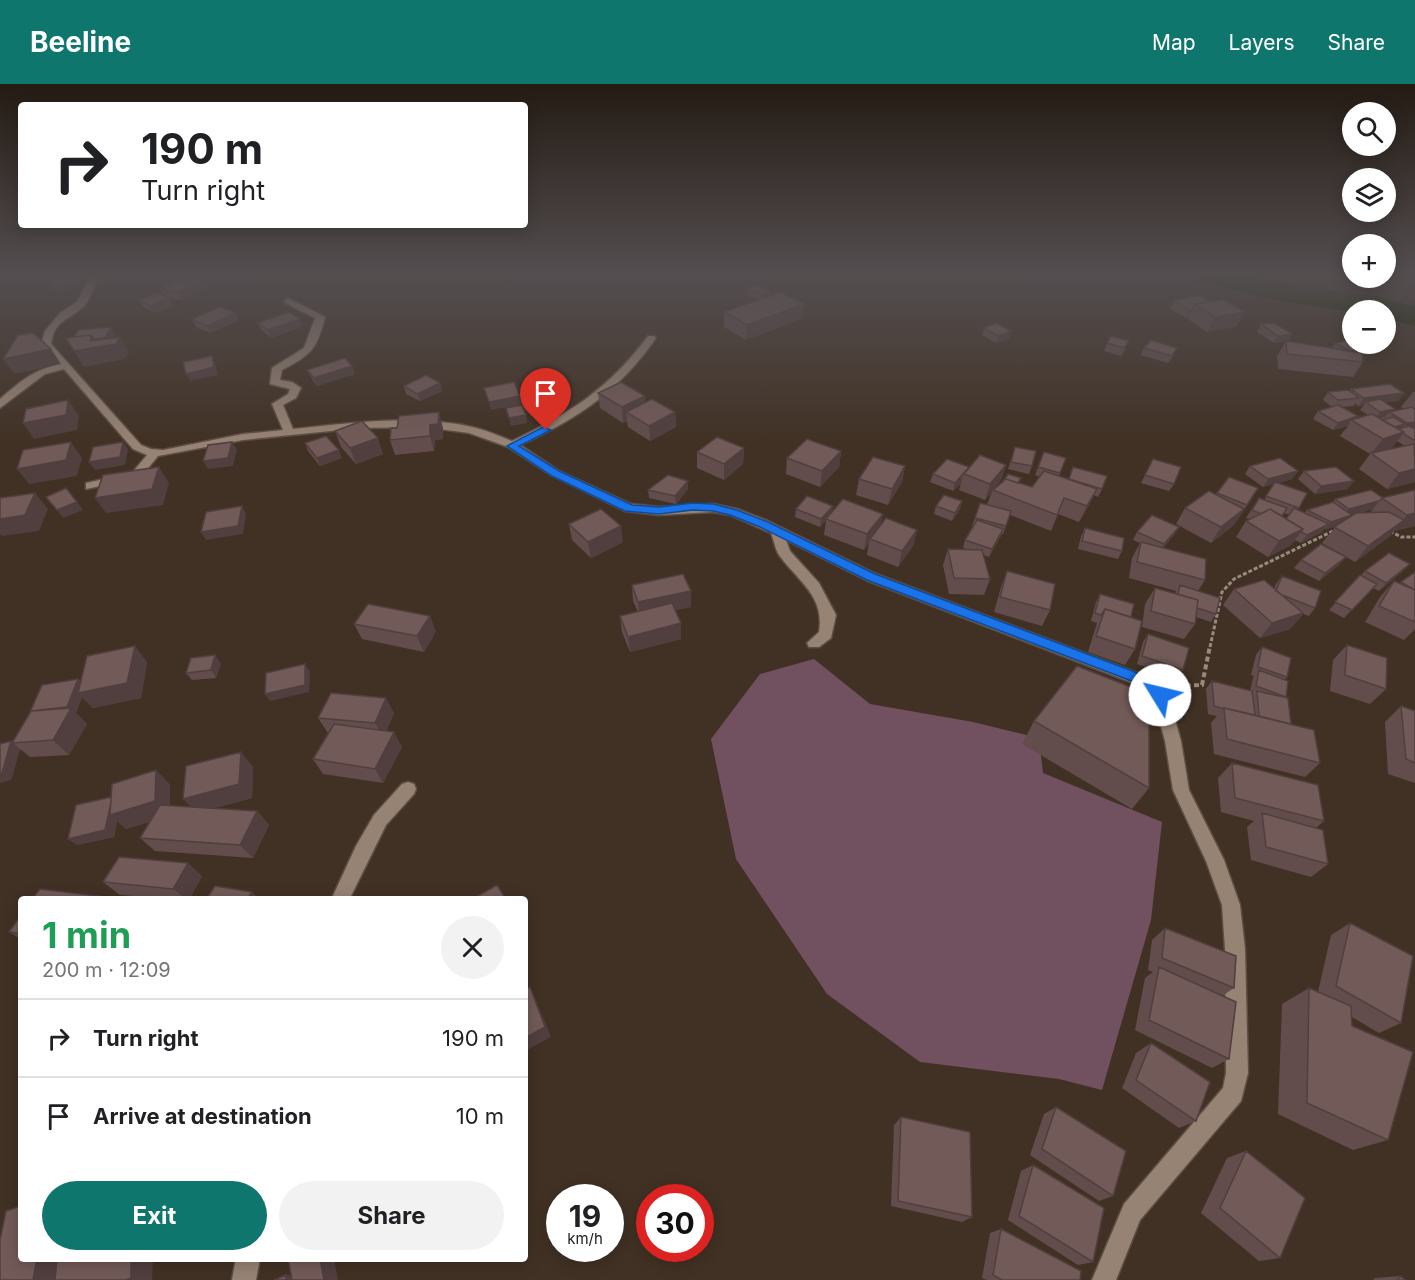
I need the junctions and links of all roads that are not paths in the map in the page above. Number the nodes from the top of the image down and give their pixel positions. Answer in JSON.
{"nodes":[{"id":1,"x":50,"y":331,"type":"edge"},
{"id":2,"x":317,"y":331,"type":"edge"},
{"id":3,"x":651,"y":338,"type":"dead end"},
{"id":4,"x":66,"y":364,"type":"junction"},
{"id":5,"x":0,"y":405,"type":"edge"},
{"id":6,"x":289,"y":432,"type":"junction"},
{"id":7,"x":512,"y":446,"type":"junction"},
{"id":8,"x":155,"y":453,"type":"junction"},
{"id":9,"x":90,"y":486,"type":"dead end"},
{"id":10,"x":777,"y":531,"type":"junction"},
{"id":11,"x":814,"y":643,"type":"dead end"},
{"id":12,"x":408,"y":789,"type":"dead end"},
{"id":13,"x":342,"y":896,"type":"edge"},
{"id":14,"x":247,"y":1262,"type":"edge"},
{"id":15,"x":244,"y":1280,"type":"edge"},
{"id":16,"x":1104,"y":1280,"type":"edge"}],
"edges":[{"from":1,"to":4,"type":"street"},
{"from":2,"to":6,"type":"street"},
{"from":3,"to":7,"type":"street"},
{"from":4,"to":5,"type":"street"},
{"from":4,"to":8,"type":"street"},
{"from":6,"to":7,"type":"street"},
{"from":6,"to":8,"type":"street"},
{"from":7,"to":10,"type":"street"},
{"from":8,"to":9,"type":"street"},
{"from":10,"to":11,"type":"street"},
{"from":10,"to":16,"type":"street"},
{"from":12,"to":13,"type":"street"},
{"from":14,"to":15,"type":"street"}]}
